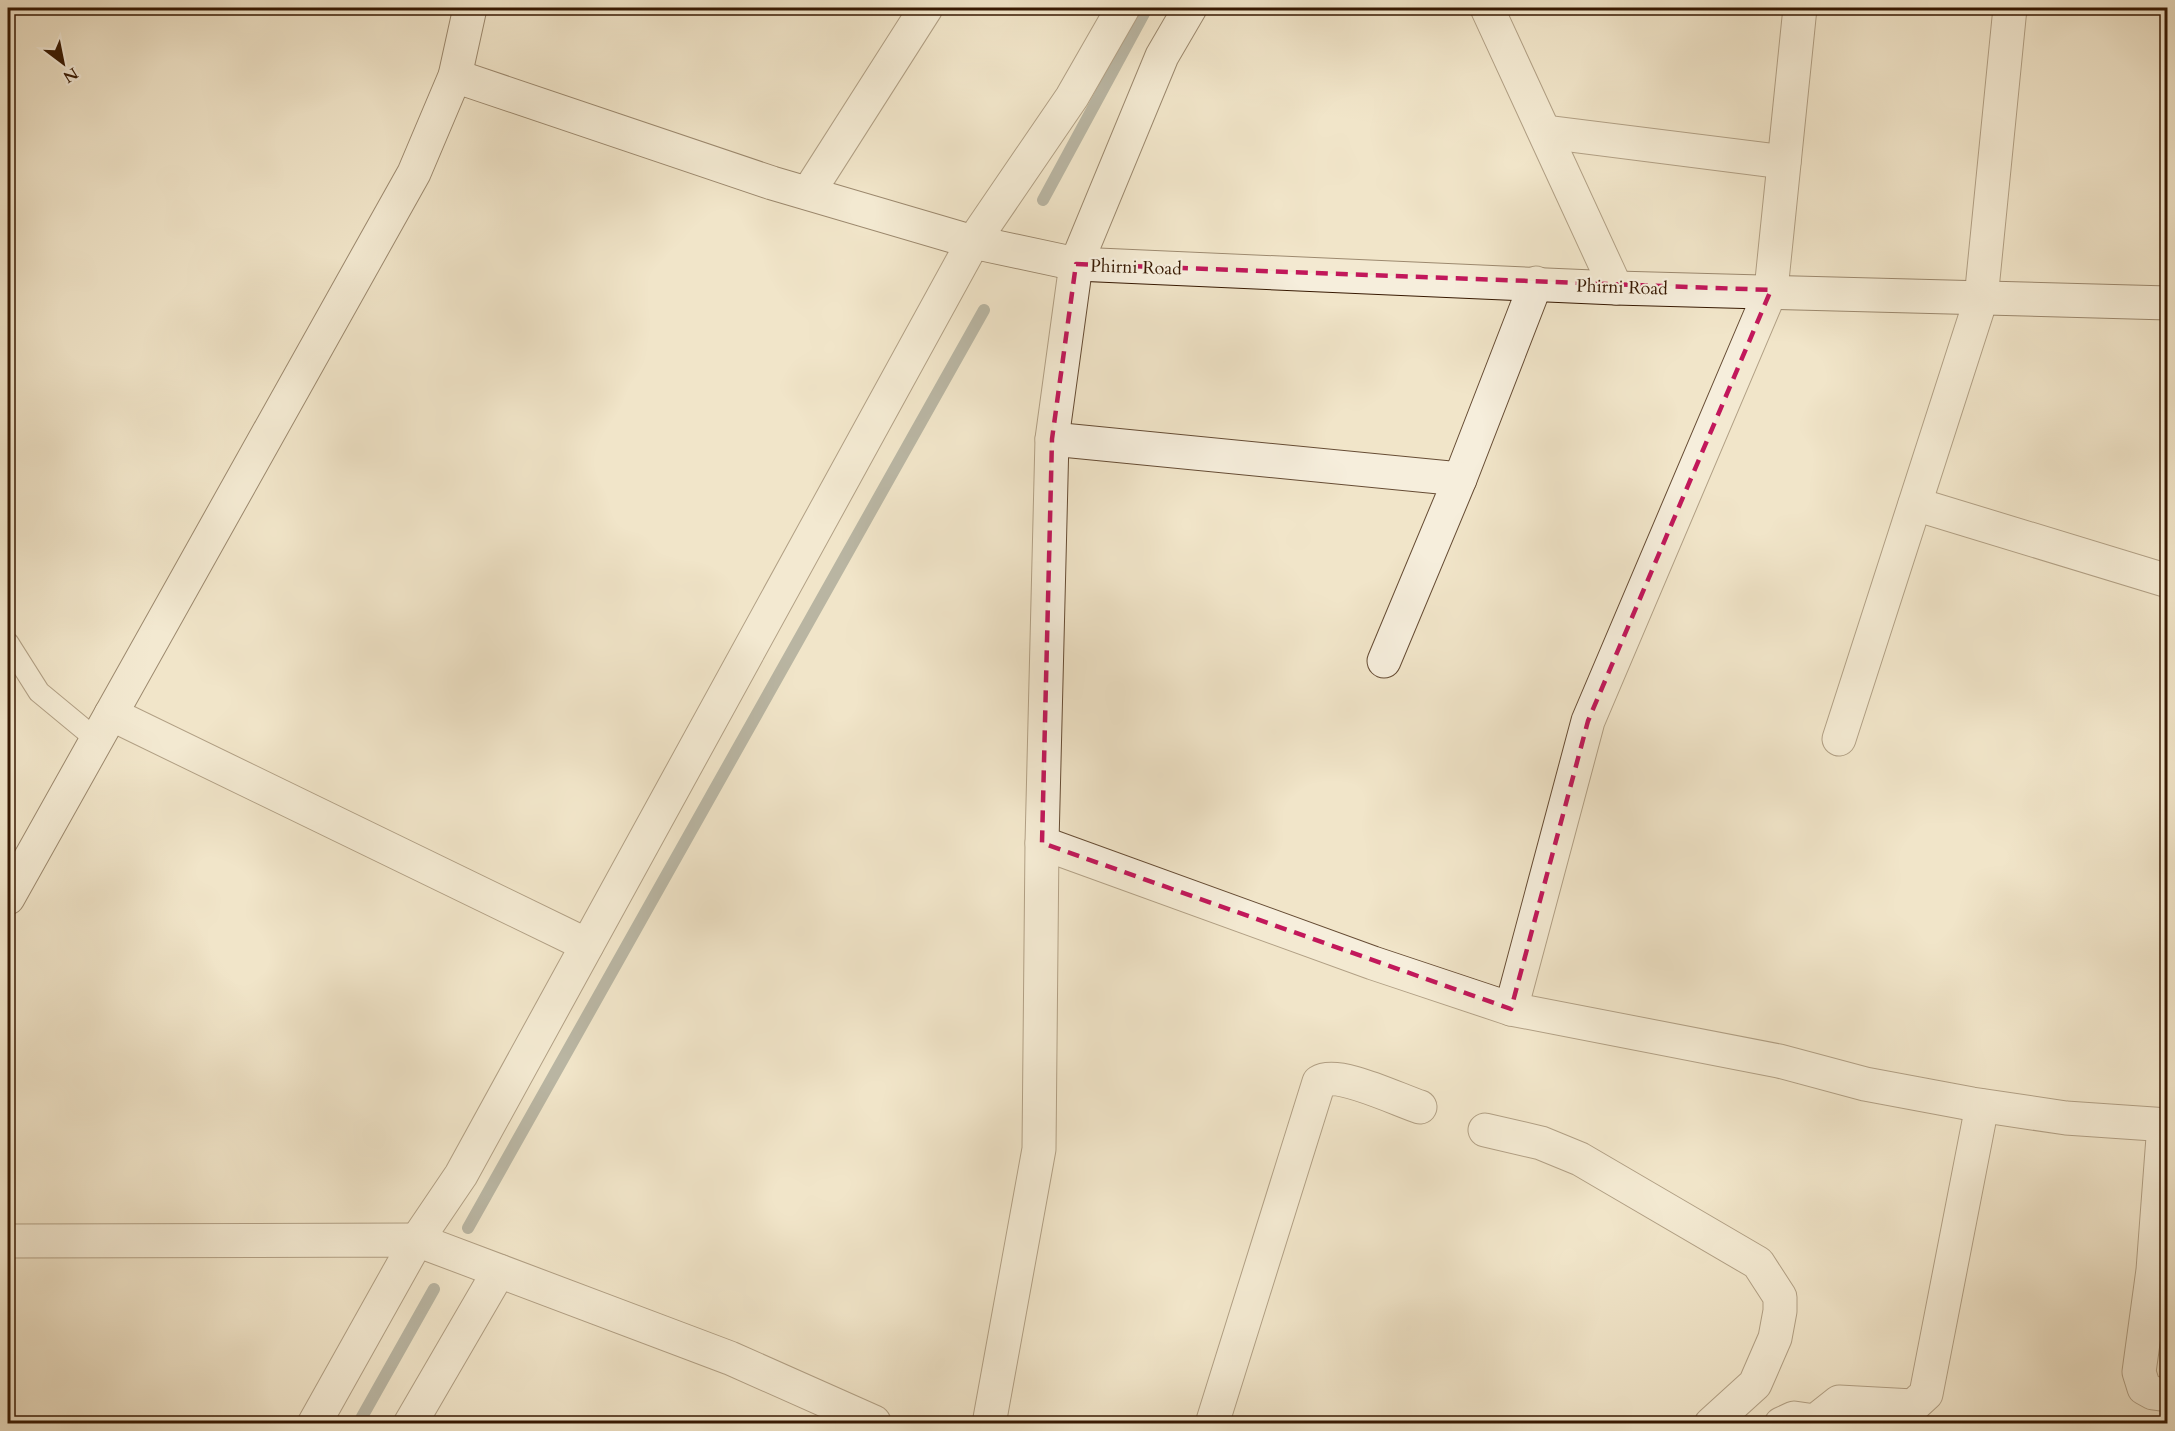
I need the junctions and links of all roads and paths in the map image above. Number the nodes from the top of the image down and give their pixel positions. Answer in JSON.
{"nodes":[{"id":1,"x":470,"y":8,"type":"edge"},
{"id":2,"x":926,"y":8,"type":"edge"},
{"id":3,"x":1123,"y":8,"type":"edge"},
{"id":4,"x":1190,"y":8,"type":"edge"},
{"id":5,"x":1487,"y":8,"type":"edge"},
{"id":6,"x":1800,"y":8,"type":"edge"},
{"id":7,"x":2010,"y":8,"type":"edge"},
{"id":8,"x":455,"y":76,"type":"junction"},
{"id":9,"x":1546,"y":132,"type":"junction"},
{"id":10,"x":1784,"y":162,"type":"junction"},
{"id":11,"x":808,"y":194,"type":"junction"},
{"id":12,"x":973,"y":242,"type":"junction"},
{"id":13,"x":1076,"y":264,"type":"junction"},
{"id":14,"x":1536,"y":283,"type":"junction"},
{"id":15,"x":1616,"y":288,"type":"junction"},
{"id":16,"x":1771,"y":290,"type":"junction"},
{"id":17,"x":1981,"y":298,"type":"junction"},
{"id":18,"x":2168,"y":303,"type":"edge"},
{"id":19,"x":1053,"y":439,"type":"junction"},
{"id":20,"x":1460,"y":478,"type":"junction"},
{"id":21,"x":1915,"y":504,"type":"junction"},
{"id":22,"x":2168,"y":581,"type":"edge"},
{"id":23,"x":8,"y":643,"type":"edge"},
{"id":24,"x":1384,"y":661,"type":"dead end"},
{"id":25,"x":104,"y":727,"type":"junction"},
{"id":26,"x":1839,"y":739,"type":"dead end"},
{"id":27,"x":1042,"y":843,"type":"junction"},
{"id":28,"x":8,"y":898,"type":"edge"},
{"id":29,"x":587,"y":945,"type":"junction"},
{"id":30,"x":1511,"y":1009,"type":"junction"},
{"id":31,"x":1982,"y":1106,"type":"junction"},
{"id":32,"x":1420,"y":1107,"type":"dead end"},
{"id":33,"x":2166,"y":1125,"type":"edge"},
{"id":34,"x":1485,"y":1130,"type":"dead end"},
{"id":35,"x":417,"y":1240,"type":"junction"},
{"id":36,"x":8,"y":1241,"type":"edge"},
{"id":37,"x":499,"y":1272,"type":"junction"},
{"id":38,"x":2168,"y":1395,"type":"edge"},
{"id":39,"x":877,"y":1423,"type":"edge"},
{"id":40,"x":314,"y":1424,"type":"edge"},
{"id":41,"x":410,"y":1424,"type":"edge"},
{"id":42,"x":989,"y":1424,"type":"edge"},
{"id":43,"x":1212,"y":1424,"type":"edge"},
{"id":44,"x":1711,"y":1424,"type":"edge"},
{"id":45,"x":1781,"y":1424,"type":"edge"}],
"edges":[{"from":1,"to":8,"type":"street"},
{"from":2,"to":11,"type":"street"},
{"from":3,"to":12,"type":"street"},
{"from":4,"to":13,"type":"street"},
{"from":5,"to":9,"type":"street"},
{"from":6,"to":10,"type":"street"},
{"from":7,"to":17,"type":"street"},
{"from":8,"to":11,"type":"street","name":"Phirni Road"},
{"from":8,"to":25,"type":"street"},
{"from":9,"to":10,"type":"street"},
{"from":9,"to":15,"type":"street"},
{"from":10,"to":16,"type":"street"},
{"from":11,"to":12,"type":"street","name":"Phirni Road"},
{"from":12,"to":13,"type":"street","name":"Phirni Road"},
{"from":12,"to":29,"type":"street"},
{"from":13,"to":14,"type":"street","name":"Phirni Road"},
{"from":13,"to":19,"type":"street"},
{"from":14,"to":15,"type":"street","name":"Phirni Road"},
{"from":14,"to":20,"type":"street"},
{"from":15,"to":16,"type":"street","name":"Phirni Road"},
{"from":16,"to":17,"type":"street","name":"Phirni Road"},
{"from":16,"to":30,"type":"street"},
{"from":17,"to":18,"type":"street","name":"Phirni Road"},
{"from":17,"to":21,"type":"street"},
{"from":19,"to":20,"type":"street"},
{"from":19,"to":27,"type":"street"},
{"from":20,"to":24,"type":"street"},
{"from":21,"to":22,"type":"street"},
{"from":21,"to":26,"type":"street"},
{"from":23,"to":25,"type":"lane"},
{"from":25,"to":28,"type":"street"},
{"from":25,"to":29,"type":"street"},
{"from":27,"to":30,"type":"street"},
{"from":27,"to":42,"type":"street"},
{"from":29,"to":35,"type":"street"},
{"from":30,"to":31,"type":"street"},
{"from":31,"to":33,"type":"street"},
{"from":31,"to":45,"type":"street"},
{"from":32,"to":43,"type":"street"},
{"from":33,"to":38,"type":"street"},
{"from":34,"to":44,"type":"street"},
{"from":35,"to":36,"type":"street"},
{"from":35,"to":37,"type":"street"},
{"from":35,"to":40,"type":"street"},
{"from":37,"to":39,"type":"street"},
{"from":37,"to":41,"type":"street"}]}
